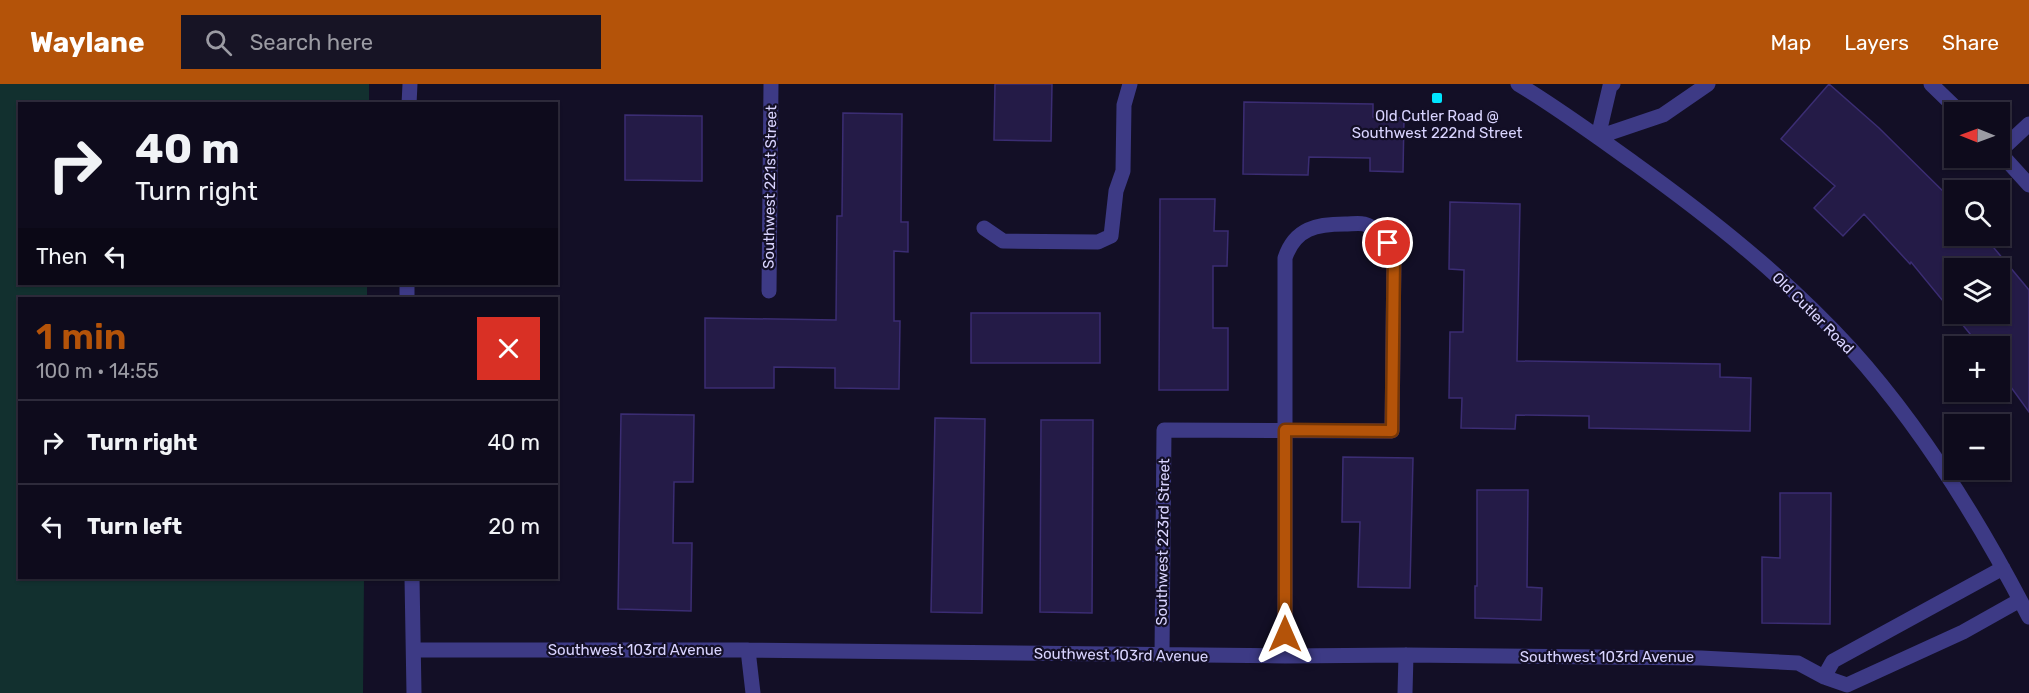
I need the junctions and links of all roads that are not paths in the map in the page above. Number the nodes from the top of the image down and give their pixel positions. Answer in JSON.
{"nodes":[{"id":1,"x":410,"y":84,"type":"edge"},
{"id":2,"x":771,"y":84,"type":"edge"},
{"id":3,"x":1130,"y":84,"type":"edge"},
{"id":4,"x":1518,"y":84,"type":"edge"},
{"id":5,"x":1613,"y":84,"type":"edge"},
{"id":6,"x":1708,"y":84,"type":"edge"},
{"id":7,"x":1931,"y":84,"type":"edge"},
{"id":8,"x":409,"y":102,"type":"edge"},
{"id":9,"x":1950,"y":102,"type":"edge"},
{"id":10,"x":2029,"y":124,"type":"edge"},
{"id":11,"x":1598,"y":137,"type":"junction"},
{"id":12,"x":2010,"y":142,"type":"edge"},
{"id":13,"x":2010,"y":163,"type":"edge"},
{"id":14,"x":2029,"y":185,"type":"edge"},
{"id":15,"x":984,"y":228,"type":"dead end"},
{"id":16,"x":769,"y":291,"type":"dead end"},
{"id":17,"x":1285,"y":430,"type":"junction"},
{"id":18,"x":2003,"y":568,"type":"junction"},
{"id":19,"x":412,"y":579,"type":"edge"},
{"id":20,"x":2020,"y":600,"type":"junction"},
{"id":21,"x":2029,"y":617,"type":"edge"},
{"id":22,"x":414,"y":650,"type":"junction"},
{"id":23,"x":748,"y":650,"type":"junction"},
{"id":24,"x":1162,"y":655,"type":"junction"},
{"id":25,"x":1406,"y":655,"type":"junction"},
{"id":26,"x":1285,"y":656,"type":"junction"},
{"id":27,"x":1824,"y":677,"type":"junction"},
{"id":28,"x":414,"y":693,"type":"edge"},
{"id":29,"x":753,"y":693,"type":"edge"},
{"id":30,"x":1406,"y":693,"type":"edge"},
{"id":31,"x":1830,"y":693,"type":"edge"}],
"edges":[{"from":1,"to":8,"type":"street"},
{"from":2,"to":16,"type":"street","name":"Southwest 221st Street"},
{"from":3,"to":15,"type":"street"},
{"from":4,"to":11,"type":"street","name":"Old Cutler Road"},
{"from":5,"to":11,"type":"street"},
{"from":6,"to":11,"type":"street"},
{"from":7,"to":9,"type":"street"},
{"from":10,"to":12,"type":"street"},
{"from":11,"to":18,"type":"street","name":"Old Cutler Road"},
{"from":13,"to":14,"type":"street"},
{"from":17,"to":17,"type":"street"},
{"from":17,"to":24,"type":"street","name":"Southwest 223rd Street"},
{"from":17,"to":26,"type":"street"},
{"from":18,"to":20,"type":"street","name":"Old Cutler Road"},
{"from":18,"to":27,"type":"street"},
{"from":19,"to":22,"type":"street"},
{"from":20,"to":21,"type":"street","name":"Old Cutler Road"},
{"from":20,"to":27,"type":"street","name":"Southwest 103rd Avenue"},
{"from":22,"to":23,"type":"street","name":"Southwest 103rd Avenue"},
{"from":22,"to":28,"type":"street"},
{"from":23,"to":24,"type":"street","name":"Southwest 103rd Avenue"},
{"from":23,"to":29,"type":"street"},
{"from":24,"to":26,"type":"street","name":"Southwest 103rd Avenue"},
{"from":25,"to":26,"type":"street","name":"Southwest 103rd Avenue"},
{"from":25,"to":27,"type":"street","name":"Southwest 103rd Avenue"},
{"from":25,"to":30,"type":"street"},
{"from":27,"to":31,"type":"street"}]}
